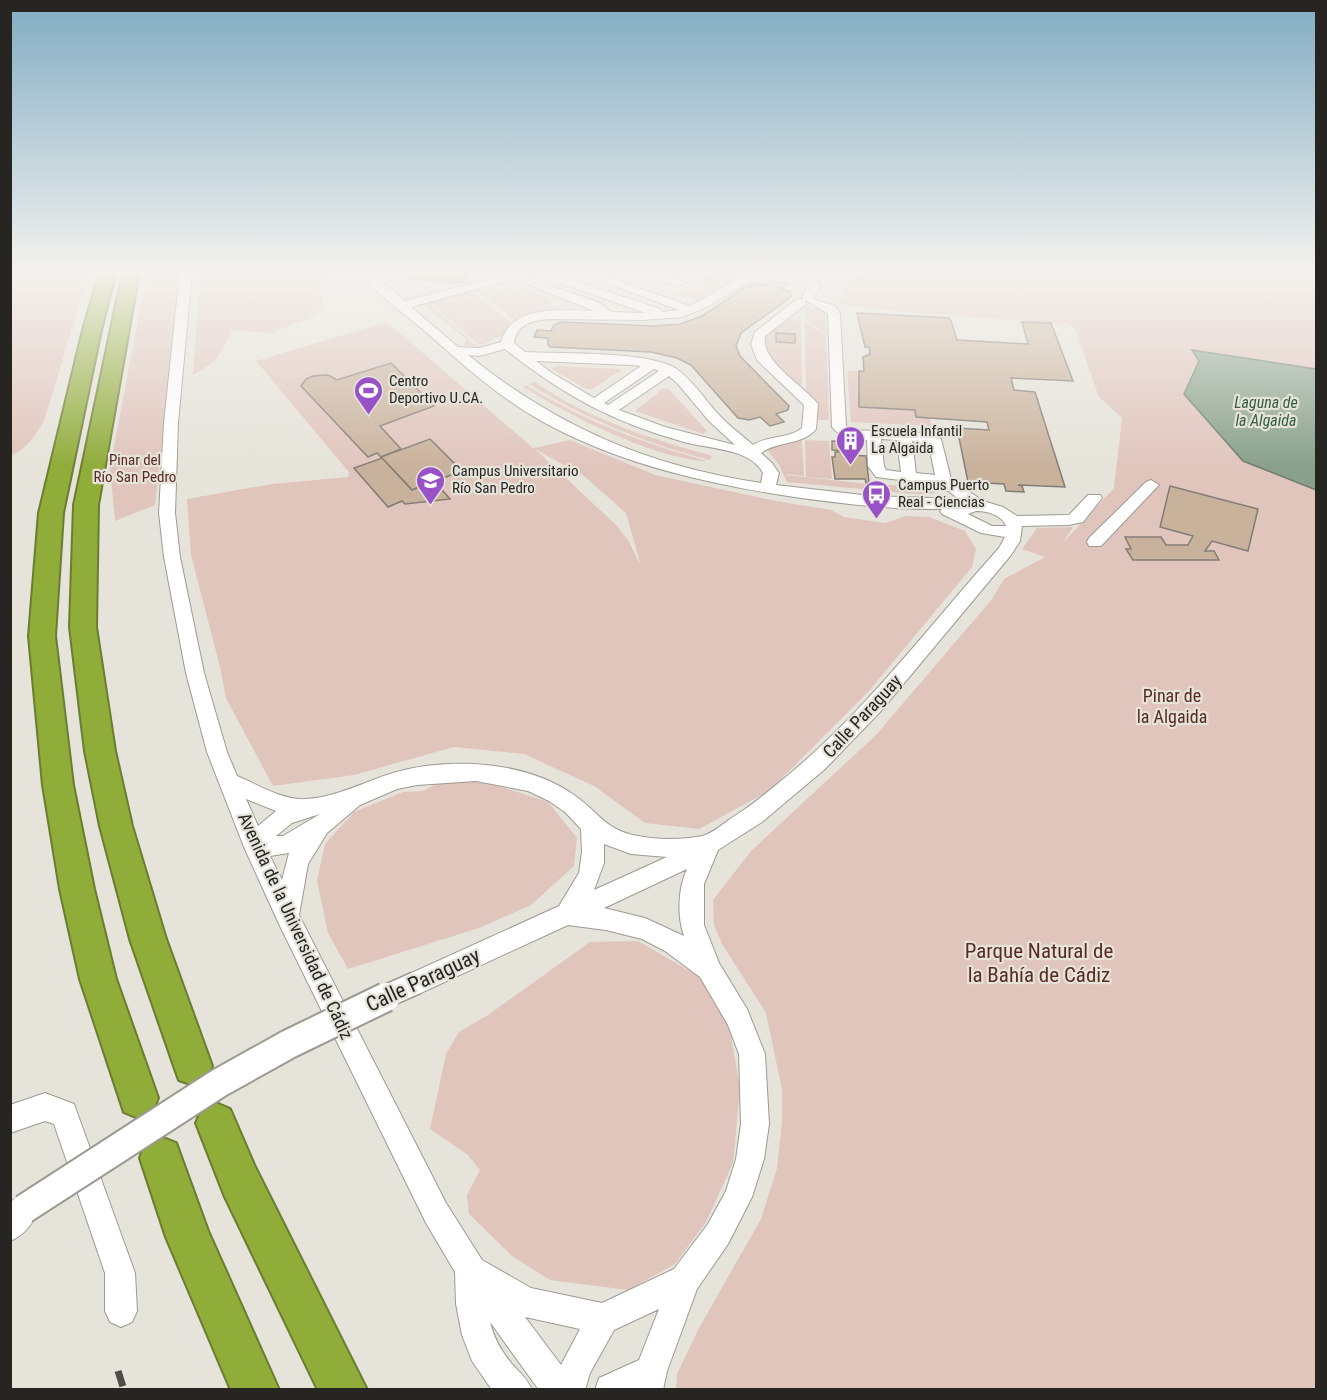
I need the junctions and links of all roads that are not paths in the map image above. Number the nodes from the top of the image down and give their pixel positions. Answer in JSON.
{"nodes":[{"id":1,"x":90,"y":337,"type":"edge"},
{"id":2,"x":118,"y":337,"type":"edge"},
{"id":3,"x":180,"y":337,"type":"edge"},
{"id":4,"x":441,"y":337,"type":"edge"},
{"id":5,"x":509,"y":337,"type":"edge"},
{"id":6,"x":758,"y":337,"type":"edge"},
{"id":7,"x":835,"y":337,"type":"edge"},
{"id":8,"x":507,"y":344,"type":"junction"},
{"id":9,"x":522,"y":356,"type":"junction"},
{"id":10,"x":474,"y":357,"type":"junction"},
{"id":11,"x":653,"y":364,"type":"junction"},
{"id":12,"x":669,"y":370,"type":"junction"},
{"id":13,"x":594,"y":404,"type":"junction"},
{"id":14,"x":609,"y":410,"type":"junction"},
{"id":15,"x":877,"y":436,"type":"junction"},
{"id":16,"x":904,"y":436,"type":"junction"},
{"id":17,"x":752,"y":453,"type":"junction"},
{"id":18,"x":909,"y":478,"type":"junction"},
{"id":19,"x":947,"y":483,"type":"junction"},
{"id":20,"x":1151,"y":485,"type":"dead end"},
{"id":21,"x":767,"y":489,"type":"junction"},
{"id":22,"x":1094,"y":498,"type":"dead end"},
{"id":23,"x":962,"y":509,"type":"junction"},
{"id":24,"x":1077,"y":518,"type":"junction"},
{"id":25,"x":1013,"y":525,"type":"junction"},
{"id":26,"x":985,"y":530,"type":"junction"},
{"id":27,"x":993,"y":564,"type":"junction"},
{"id":28,"x":230,"y":782,"type":"junction"},
{"id":29,"x":354,"y":798,"type":"junction"},
{"id":30,"x":303,"y":808,"type":"junction"},
{"id":31,"x":591,"y":825,"type":"junction"},
{"id":32,"x":321,"y":826,"type":"junction"},
{"id":33,"x":709,"y":844,"type":"junction"},
{"id":34,"x":255,"y":847,"type":"junction"},
{"id":35,"x":567,"y":914,"type":"junction"},
{"id":36,"x":287,"y":916,"type":"junction"},
{"id":37,"x":709,"y":970,"type":"junction"},
{"id":38,"x":193,"y":1066,"type":"dead end"},
{"id":39,"x":138,"y":1098,"type":"dead end"},
{"id":40,"x":10,"y":1119,"type":"edge"},
{"id":41,"x":216,"y":1123,"type":"dead end"},
{"id":42,"x":161,"y":1158,"type":"dead end"},
{"id":43,"x":15,"y":1216,"type":"edge"},
{"id":44,"x":470,"y":1268,"type":"junction"},
{"id":45,"x":685,"y":1280,"type":"junction"},
{"id":46,"x":121,"y":1311,"type":"dead end"},
{"id":47,"x":603,"y":1319,"type":"junction"},
{"id":48,"x":649,"y":1380,"type":"edge"},
{"id":49,"x":255,"y":1389,"type":"edge"},
{"id":50,"x":343,"y":1389,"type":"edge"},
{"id":51,"x":516,"y":1389,"type":"edge"},
{"id":52,"x":559,"y":1389,"type":"edge"},
{"id":53,"x":569,"y":1389,"type":"edge"},
{"id":54,"x":611,"y":1389,"type":"edge"}],
"edges":[{"from":1,"to":39,"type":"highway"},
{"from":2,"to":38,"type":"highway"},
{"from":3,"to":28,"type":"street","name":"Avenida de la Universidad de Cádiz"},
{"from":4,"to":10,"type":"street"},
{"from":5,"to":8,"type":"street"},
{"from":6,"to":17,"type":"street"},
{"from":7,"to":15,"type":"street"},
{"from":8,"to":9,"type":"street"},
{"from":8,"to":10,"type":"street"},
{"from":9,"to":11,"type":"street"},
{"from":9,"to":13,"type":"street"},
{"from":10,"to":21,"type":"street"},
{"from":11,"to":12,"type":"street"},
{"from":11,"to":13,"type":"street"},
{"from":12,"to":14,"type":"street"},
{"from":12,"to":17,"type":"street"},
{"from":13,"to":14,"type":"street"},
{"from":14,"to":17,"type":"street"},
{"from":15,"to":16,"type":"street"},
{"from":15,"to":18,"type":"street"},
{"from":16,"to":18,"type":"street"},
{"from":16,"to":19,"type":"street"},
{"from":17,"to":21,"type":"street"},
{"from":18,"to":19,"type":"street"},
{"from":19,"to":23,"type":"street"},
{"from":19,"to":23,"type":"street"},
{"from":20,"to":24,"type":"street"},
{"from":21,"to":23,"type":"street"},
{"from":22,"to":24,"type":"street"},
{"from":23,"to":25,"type":"street"},
{"from":23,"to":26,"type":"street"},
{"from":24,"to":25,"type":"street"},
{"from":25,"to":26,"type":"street"},
{"from":25,"to":27,"type":"street","name":"Calle Paraguay"},
{"from":26,"to":27,"type":"street"},
{"from":27,"to":33,"type":"street","name":"Calle Paraguay"},
{"from":28,"to":30,"type":"street"},
{"from":28,"to":34,"type":"street","name":"Avenida de la Universidad de Cádiz"},
{"from":29,"to":30,"type":"street"},
{"from":29,"to":31,"type":"street"},
{"from":29,"to":32,"type":"street"},
{"from":30,"to":34,"type":"street"},
{"from":31,"to":33,"type":"street"},
{"from":31,"to":35,"type":"street"},
{"from":32,"to":34,"type":"street"},
{"from":32,"to":36,"type":"street"},
{"from":33,"to":35,"type":"street","name":"Calle Paraguay"},
{"from":33,"to":37,"type":"street"},
{"from":34,"to":36,"type":"street","name":"Avenida de la Universidad de Cádiz"},
{"from":35,"to":37,"type":"street"},
{"from":35,"to":43,"type":"street","name":"Calle Paraguay","bridge":true},
{"from":36,"to":44,"type":"street","name":"Avenida de la Universidad de Cádiz"},
{"from":37,"to":45,"type":"street"},
{"from":40,"to":46,"type":"street"},
{"from":41,"to":50,"type":"highway"},
{"from":42,"to":49,"type":"highway"},
{"from":44,"to":47,"type":"street"},
{"from":44,"to":51,"type":"street"},
{"from":44,"to":52,"type":"street","name":"Avenida de la Universidad de Cádiz"},
{"from":45,"to":47,"type":"street"},
{"from":45,"to":48,"type":"street"},
{"from":47,"to":53,"type":"street"},
{"from":48,"to":54,"type":"street"}]}
